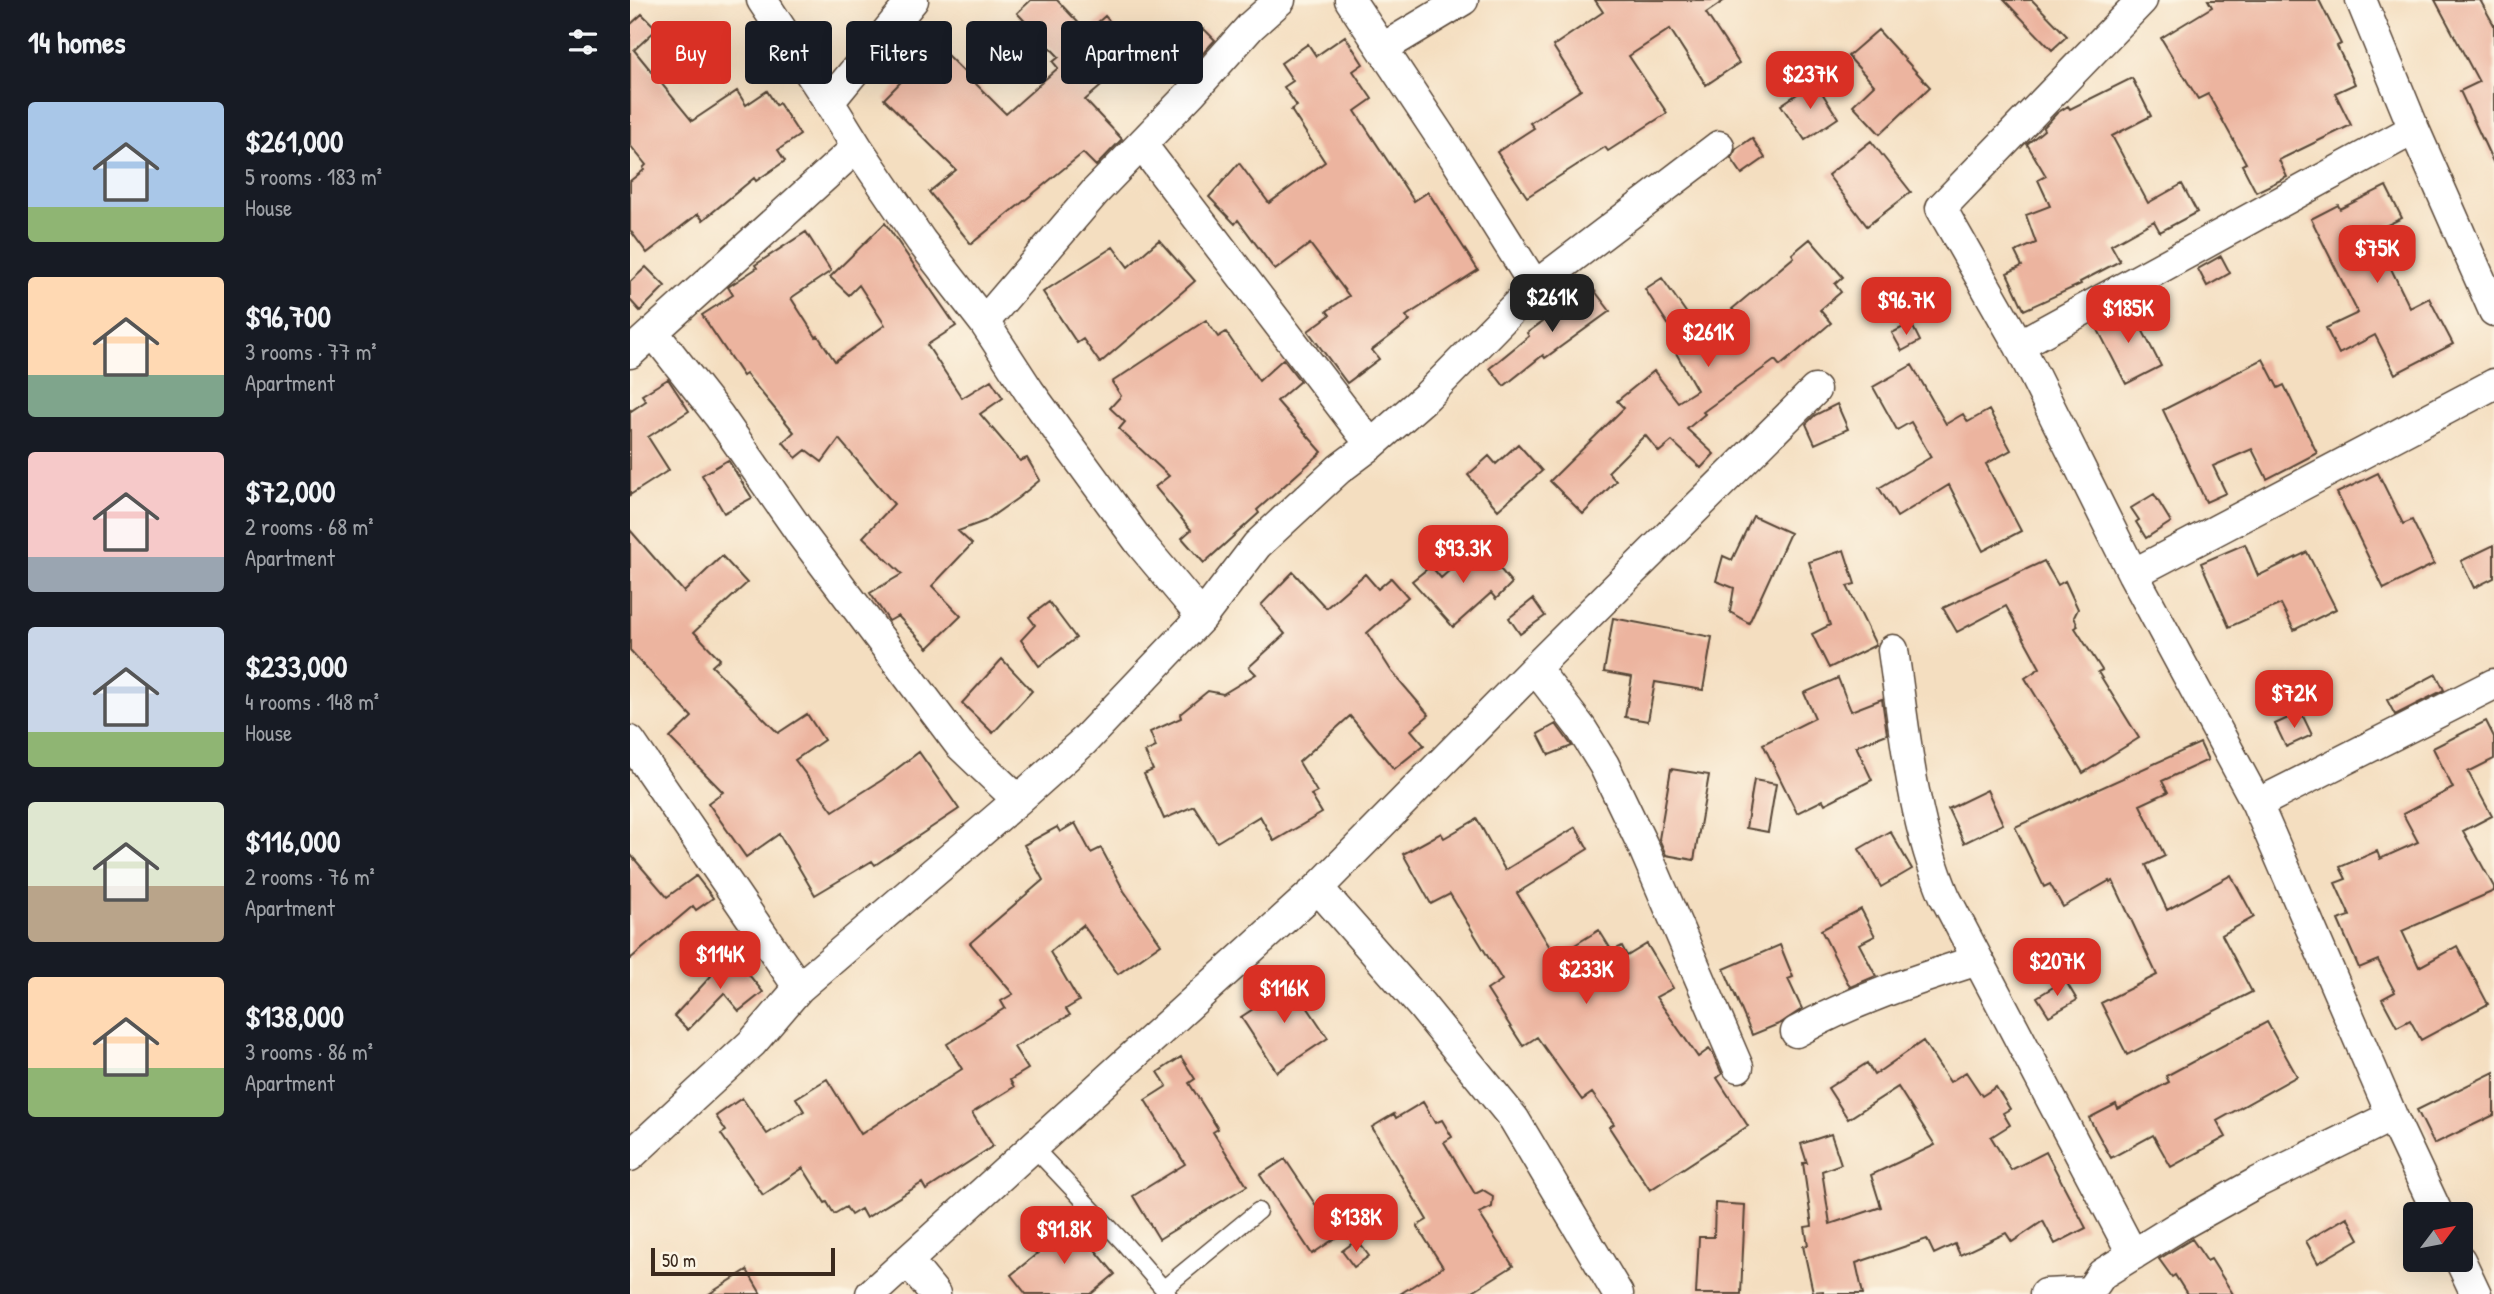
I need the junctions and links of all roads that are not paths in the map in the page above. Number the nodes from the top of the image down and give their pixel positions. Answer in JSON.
{"nodes":[{"id":1,"x":762,"y":0,"type":"edge"},
{"id":2,"x":913,"y":0,"type":"edge"},
{"id":3,"x":1280,"y":0,"type":"edge"},
{"id":4,"x":1350,"y":0,"type":"edge"},
{"id":5,"x":1463,"y":0,"type":"edge"},
{"id":6,"x":2142,"y":0,"type":"edge"},
{"id":7,"x":2361,"y":0,"type":"edge"},
{"id":8,"x":1383,"y":48,"type":"junction"},
{"id":9,"x":830,"y":102,"type":"junction"},
{"id":10,"x":2414,"y":129,"type":"junction"},
{"id":11,"x":1142,"y":145,"type":"junction"},
{"id":12,"x":1718,"y":146,"type":"dead end"},
{"id":13,"x":857,"y":147,"type":"junction"},
{"id":14,"x":1535,"y":286,"type":"junction"},
{"id":15,"x":2494,"y":311,"type":"edge"},
{"id":16,"x":984,"y":322,"type":"junction"},
{"id":17,"x":653,"y":332,"type":"junction"},
{"id":18,"x":2020,"y":345,"type":"junction"},
{"id":19,"x":630,"y":353,"type":"edge"},
{"id":20,"x":2494,"y":384,"type":"edge"},
{"id":21,"x":1815,"y":390,"type":"dead end"},
{"id":22,"x":1371,"y":445,"type":"junction"},
{"id":23,"x":2133,"y":574,"type":"junction"},
{"id":24,"x":1202,"y":617,"type":"junction"},
{"id":25,"x":1893,"y":650,"type":"dead end"},
{"id":26,"x":1535,"y":668,"type":"junction"},
{"id":27,"x":2494,"y":684,"type":"edge"},
{"id":28,"x":630,"y":741,"type":"edge"},
{"id":29,"x":639,"y":774,"type":"edge"},
{"id":30,"x":1018,"y":800,"type":"junction"},
{"id":31,"x":2257,"y":804,"type":"junction"},
{"id":32,"x":1318,"y":888,"type":"junction"},
{"id":33,"x":1978,"y":960,"type":"junction"},
{"id":34,"x":799,"y":988,"type":"junction"},
{"id":35,"x":1796,"y":1032,"type":"dead end"},
{"id":36,"x":1738,"y":1068,"type":"dead end"},
{"id":37,"x":2392,"y":1116,"type":"junction"},
{"id":38,"x":1032,"y":1147,"type":"junction"},
{"id":39,"x":630,"y":1156,"type":"edge"},
{"id":40,"x":2432,"y":1202,"type":"edge"},
{"id":41,"x":1258,"y":1211,"type":"dead end"},
{"id":42,"x":2133,"y":1255,"type":"junction"},
{"id":43,"x":908,"y":1261,"type":"junction"},
{"id":44,"x":2466,"y":1272,"type":"edge"},
{"id":45,"x":1166,"y":1291,"type":"edge"},
{"id":46,"x":2088,"y":1293,"type":"edge"},
{"id":47,"x":871,"y":1294,"type":"edge"},
{"id":48,"x":935,"y":1294,"type":"edge"},
{"id":49,"x":1618,"y":1294,"type":"edge"},
{"id":50,"x":2045,"y":1294,"type":"edge"},
{"id":51,"x":2476,"y":1294,"type":"edge"}],
"edges":[{"from":1,"to":9,"type":"street"},
{"from":2,"to":9,"type":"street"},
{"from":3,"to":11,"type":"street"},
{"from":4,"to":8,"type":"street"},
{"from":5,"to":8,"type":"street"},
{"from":6,"to":18,"type":"street"},
{"from":7,"to":10,"type":"street"},
{"from":8,"to":14,"type":"street"},
{"from":9,"to":13,"type":"street"},
{"from":10,"to":15,"type":"street"},
{"from":10,"to":18,"type":"street"},
{"from":11,"to":16,"type":"street"},
{"from":11,"to":22,"type":"street"},
{"from":12,"to":14,"type":"street"},
{"from":13,"to":16,"type":"street"},
{"from":13,"to":17,"type":"street"},
{"from":14,"to":22,"type":"street"},
{"from":16,"to":24,"type":"street"},
{"from":17,"to":19,"type":"street"},
{"from":17,"to":30,"type":"street"},
{"from":18,"to":23,"type":"street"},
{"from":20,"to":23,"type":"street"},
{"from":21,"to":26,"type":"street"},
{"from":22,"to":24,"type":"street"},
{"from":23,"to":31,"type":"street"},
{"from":24,"to":30,"type":"street"},
{"from":25,"to":33,"type":"street"},
{"from":26,"to":32,"type":"street"},
{"from":26,"to":36,"type":"street"},
{"from":27,"to":31,"type":"street"},
{"from":28,"to":29,"type":"street"},
{"from":29,"to":34,"type":"street"},
{"from":30,"to":34,"type":"street"},
{"from":31,"to":37,"type":"street"},
{"from":32,"to":38,"type":"street"},
{"from":32,"to":49,"type":"street"},
{"from":33,"to":35,"type":"street"},
{"from":33,"to":42,"type":"street"},
{"from":34,"to":39,"type":"street"},
{"from":37,"to":40,"type":"street"},
{"from":37,"to":42,"type":"street"},
{"from":38,"to":43,"type":"street"},
{"from":38,"to":45,"type":"lane"},
{"from":41,"to":45,"type":"lane"},
{"from":42,"to":46,"type":"street"},
{"from":43,"to":47,"type":"street"},
{"from":43,"to":48,"type":"street"},
{"from":44,"to":51,"type":"street"},
{"from":46,"to":50,"type":"street"}]}
